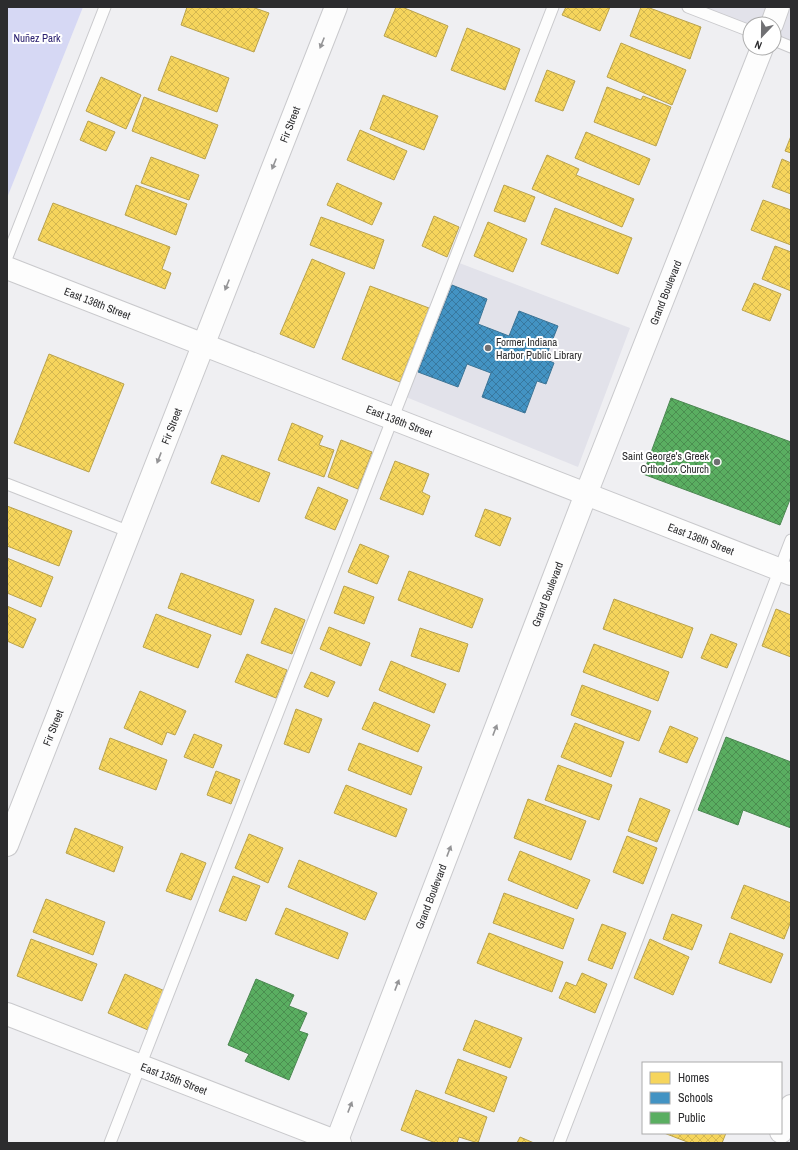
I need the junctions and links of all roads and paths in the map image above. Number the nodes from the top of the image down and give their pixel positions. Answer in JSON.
{"nodes":[{"id":1,"x":105,"y":7,"type":"edge"},
{"id":2,"x":336,"y":7,"type":"edge"},
{"id":3,"x":553,"y":7,"type":"edge"},
{"id":4,"x":688,"y":7,"type":"edge"},
{"id":5,"x":742,"y":28,"type":"edge"},
{"id":6,"x":759,"y":56,"type":"edge"},
{"id":7,"x":7,"y":257,"type":"edge"},
{"id":8,"x":7,"y":268,"type":"edge"},
{"id":9,"x":203,"y":344,"type":"junction"},
{"id":10,"x":392,"y":418,"type":"junction"},
{"id":11,"x":7,"y":484,"type":"edge"},
{"id":12,"x":586,"y":494,"type":"junction"},
{"id":13,"x":130,"y":532,"type":"junction"},
{"id":14,"x":791,"y":540,"type":"edge"},
{"id":15,"x":785,"y":572,"type":"edge"},
{"id":16,"x":7,"y":845,"type":"edge"},
{"id":17,"x":7,"y":1014,"type":"edge"},
{"id":18,"x":140,"y":1066,"type":"junction"},
{"id":19,"x":791,"y":1106,"type":"edge"},
{"id":20,"x":782,"y":1129,"type":"edge"},
{"id":21,"x":110,"y":1143,"type":"edge"},
{"id":22,"x":338,"y":1143,"type":"edge"},
{"id":23,"x":559,"y":1143,"type":"edge"}],
"edges":[{"from":1,"to":7,"type":"lane"},
{"from":2,"to":9,"type":"street","name":"Fir Street","one_way":true},
{"from":3,"to":10,"type":"lane"},
{"from":4,"to":5,"type":"lane"},
{"from":6,"to":12,"type":"street","name":"Grand Boulevard"},
{"from":8,"to":9,"type":"street","name":"East 136th Street"},
{"from":9,"to":10,"type":"street","name":"East 136th Street"},
{"from":9,"to":13,"type":"street","name":"Fir Street","one_way":true},
{"from":10,"to":12,"type":"street","name":"East 136th Street"},
{"from":10,"to":18,"type":"lane"},
{"from":11,"to":13,"type":"lane"},
{"from":12,"to":15,"type":"street","name":"East 136th Street"},
{"from":22,"to":12,"type":"street","name":"Grand Boulevard","one_way":true},
{"from":13,"to":16,"type":"street","name":"Fir Street"},
{"from":14,"to":15,"type":"lane"},
{"from":15,"to":23,"type":"lane"},
{"from":17,"to":18,"type":"street","name":"East 135th Street"},
{"from":18,"to":21,"type":"lane"},
{"from":18,"to":22,"type":"street","name":"East 135th Street"},
{"from":19,"to":20,"type":"street"}]}
